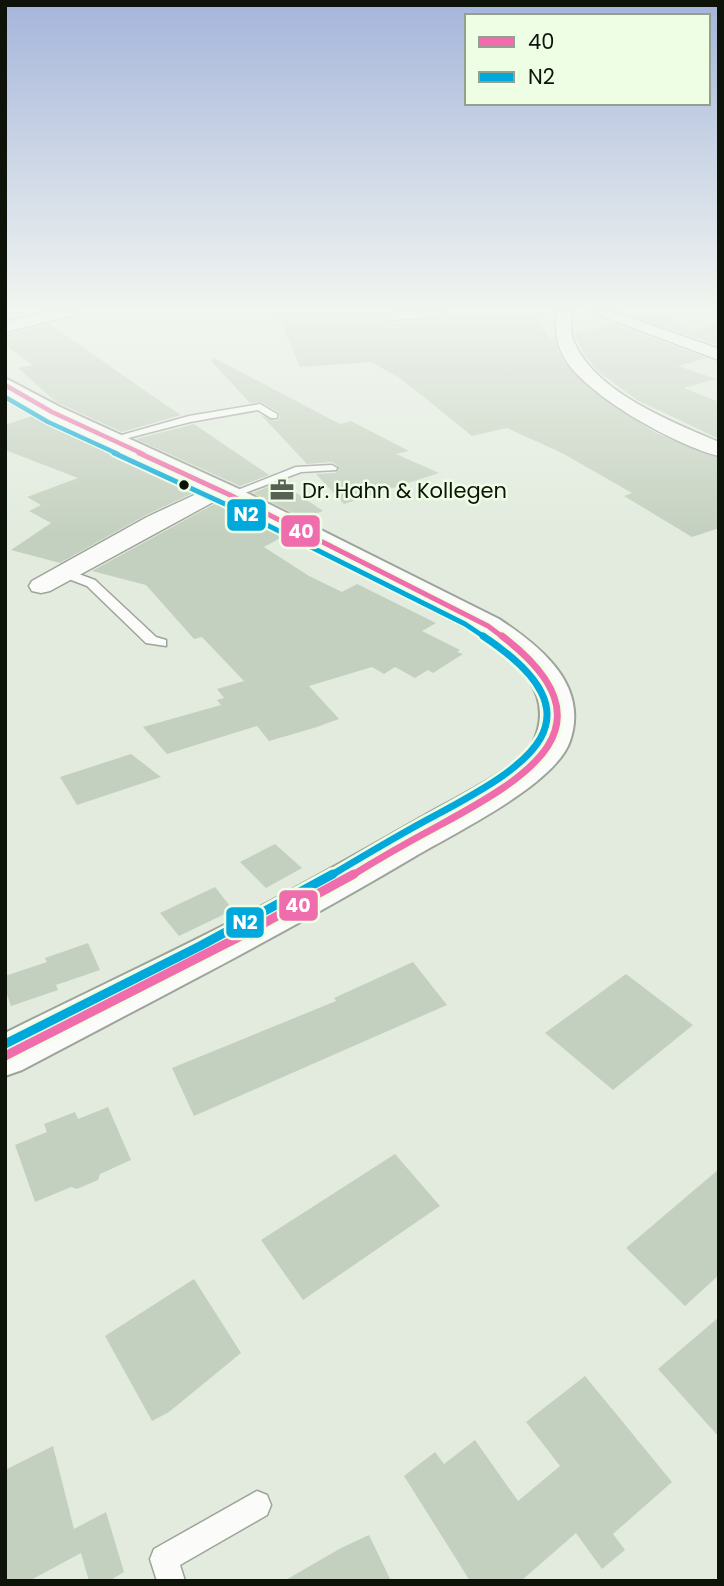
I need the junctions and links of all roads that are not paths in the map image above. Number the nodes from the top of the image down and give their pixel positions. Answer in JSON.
{"nodes":[{"id":1,"x":7,"y":386,"type":"edge"},
{"id":2,"x":600,"y":386,"type":"edge"},
{"id":3,"x":274,"y":416,"type":"dead end"},
{"id":4,"x":109,"y":440,"type":"junction"},
{"id":5,"x":719,"y":450,"type":"edge"},
{"id":6,"x":332,"y":468,"type":"dead end"},
{"id":7,"x":224,"y":493,"type":"junction"},
{"id":8,"x":65,"y":573,"type":"junction"},
{"id":9,"x":41,"y":586,"type":"dead end"},
{"id":10,"x":160,"y":643,"type":"dead end"},
{"id":11,"x":5,"y":1056,"type":"edge"},
{"id":12,"x":257,"y":1505,"type":"dead end"},
{"id":13,"x":171,"y":1581,"type":"edge"}],
"edges":[{"from":1,"to":4,"type":"street"},
{"from":2,"to":5,"type":"street"},
{"from":3,"to":4,"type":"lane"},
{"from":4,"to":7,"type":"street"},
{"from":6,"to":7,"type":"lane"},
{"from":7,"to":8,"type":"street"},
{"from":7,"to":11,"type":"street"},
{"from":8,"to":9,"type":"street"},
{"from":8,"to":10,"type":"lane"},
{"from":12,"to":13,"type":"lane"}]}
